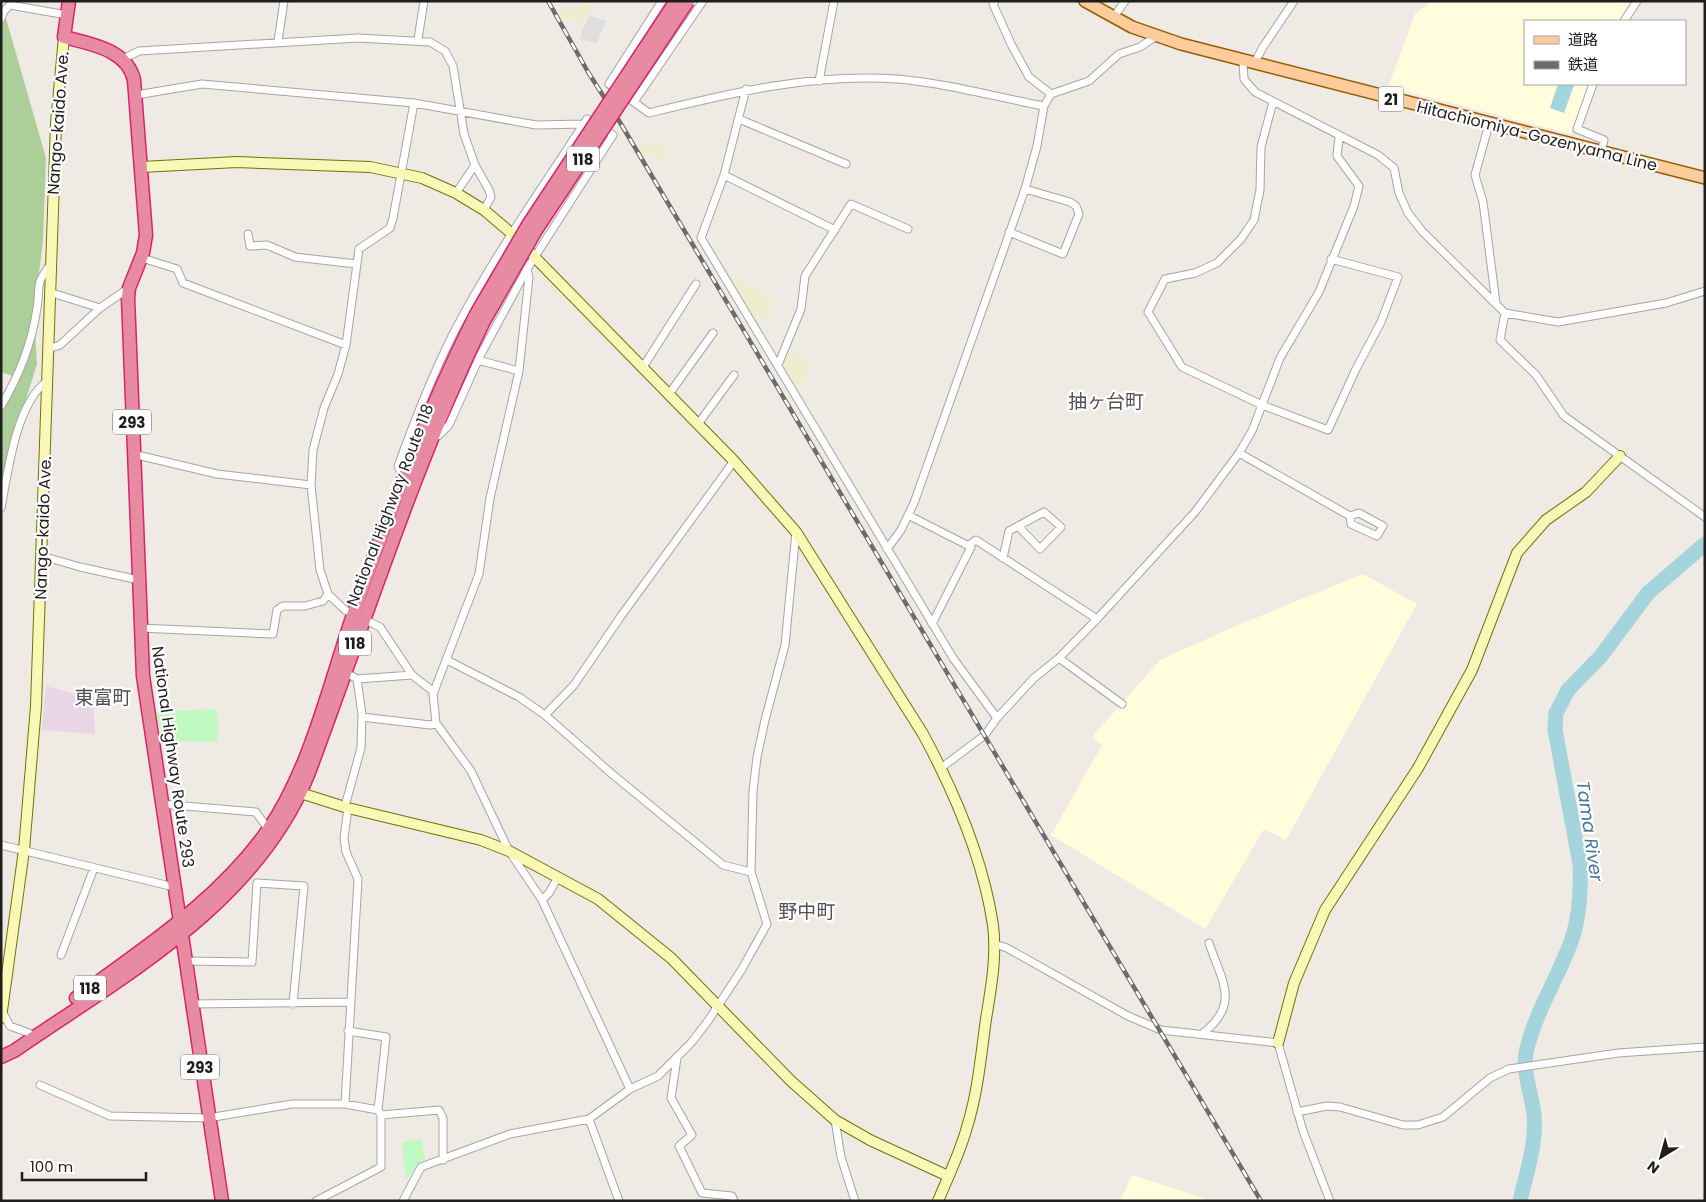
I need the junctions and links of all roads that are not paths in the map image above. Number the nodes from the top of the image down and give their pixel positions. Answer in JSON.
{"nodes":[{"id":1,"x":69,"y":1,"type":"edge"},
{"id":2,"x":284,"y":1,"type":"edge"},
{"id":3,"x":424,"y":1,"type":"edge"},
{"id":4,"x":662,"y":1,"type":"edge"},
{"id":5,"x":676,"y":1,"type":"edge"},
{"id":6,"x":688,"y":1,"type":"edge"},
{"id":7,"x":702,"y":1,"type":"edge"},
{"id":8,"x":834,"y":1,"type":"edge"},
{"id":9,"x":995,"y":1,"type":"edge"},
{"id":10,"x":1085,"y":1,"type":"edge"},
{"id":11,"x":1125,"y":1,"type":"edge"},
{"id":12,"x":1294,"y":1,"type":"edge"},
{"id":13,"x":1637,"y":1,"type":"edge"},
{"id":14,"x":67,"y":15,"type":"junction"},
{"id":15,"x":1113,"y":18,"type":"junction"},
{"id":16,"x":1,"y":19,"type":"edge"},
{"id":17,"x":1625,"y":20,"type":"edge"},
{"id":18,"x":64,"y":37,"type":"junction"},
{"id":19,"x":1155,"y":37,"type":"junction"},
{"id":20,"x":418,"y":40,"type":"junction"},
{"id":21,"x":278,"y":41,"type":"junction"},
{"id":22,"x":123,"y":59,"type":"junction"},
{"id":23,"x":1249,"y":62,"type":"junction"},
{"id":24,"x":819,"y":81,"type":"junction"},
{"id":25,"x":1593,"y":85,"type":"edge"},
{"id":26,"x":746,"y":90,"type":"junction"},
{"id":27,"x":1051,"y":94,"type":"junction"},
{"id":28,"x":136,"y":95,"type":"junction"},
{"id":29,"x":634,"y":102,"type":"junction"},
{"id":30,"x":1273,"y":102,"type":"junction"},
{"id":31,"x":414,"y":103,"type":"junction"},
{"id":32,"x":1044,"y":106,"type":"junction"},
{"id":33,"x":459,"y":112,"type":"junction"},
{"id":34,"x":739,"y":119,"type":"junction"},
{"id":35,"x":584,"y":124,"type":"junction"},
{"id":36,"x":1489,"y":124,"type":"junction"},
{"id":37,"x":1340,"y":137,"type":"junction"},
{"id":38,"x":1602,"y":153,"type":"junction"},
{"id":39,"x":846,"y":164,"type":"dead end"},
{"id":40,"x":475,"y":165,"type":"junction"},
{"id":41,"x":142,"y":167,"type":"junction"},
{"id":42,"x":400,"y":173,"type":"junction"},
{"id":43,"x":724,"y":175,"type":"junction"},
{"id":44,"x":1705,"y":178,"type":"edge"},
{"id":45,"x":1025,"y":190,"type":"junction"},
{"id":46,"x":456,"y":193,"type":"junction"},
{"id":47,"x":484,"y":210,"type":"junction"},
{"id":48,"x":908,"y":229,"type":"dead end"},
{"id":49,"x":834,"y":230,"type":"junction"},
{"id":50,"x":1009,"y":232,"type":"junction"},
{"id":51,"x":511,"y":233,"type":"junction"},
{"id":52,"x":248,"y":234,"type":"dead end"},
{"id":53,"x":534,"y":256,"type":"junction"},
{"id":54,"x":142,"y":258,"type":"junction"},
{"id":55,"x":1331,"y":259,"type":"junction"},
{"id":56,"x":356,"y":264,"type":"junction"},
{"id":57,"x":50,"y":265,"type":"junction"},
{"id":58,"x":527,"y":270,"type":"junction"},
{"id":59,"x":696,"y":284,"type":"dead end"},
{"id":60,"x":130,"y":288,"type":"junction"},
{"id":61,"x":1705,"y":291,"type":"edge"},
{"id":62,"x":50,"y":292,"type":"junction"},
{"id":63,"x":1496,"y":303,"type":"junction"},
{"id":64,"x":100,"y":308,"type":"junction"},
{"id":65,"x":1505,"y":313,"type":"junction"},
{"id":66,"x":480,"y":318,"type":"junction"},
{"id":67,"x":713,"y":332,"type":"dead end"},
{"id":68,"x":346,"y":345,"type":"junction"},
{"id":69,"x":48,"y":349,"type":"junction"},
{"id":70,"x":478,"y":360,"type":"junction"},
{"id":71,"x":778,"y":365,"type":"junction"},
{"id":72,"x":643,"y":367,"type":"junction"},
{"id":73,"x":520,"y":371,"type":"junction"},
{"id":74,"x":734,"y":376,"type":"dead end"},
{"id":75,"x":47,"y":381,"type":"junction"},
{"id":76,"x":669,"y":394,"type":"junction"},
{"id":77,"x":1262,"y":405,"type":"junction"},
{"id":78,"x":1,"y":406,"type":"edge"},
{"id":79,"x":698,"y":424,"type":"junction"},
{"id":80,"x":432,"y":435,"type":"junction"},
{"id":81,"x":1239,"y":453,"type":"junction"},
{"id":82,"x":133,"y":454,"type":"junction"},
{"id":83,"x":1620,"y":456,"type":"junction"},
{"id":84,"x":734,"y":461,"type":"junction"},
{"id":85,"x":405,"y":480,"type":"junction"},
{"id":86,"x":311,"y":485,"type":"junction"},
{"id":87,"x":1,"y":508,"type":"edge"},
{"id":88,"x":908,"y":515,"type":"junction"},
{"id":89,"x":1350,"y":516,"type":"dead end"},
{"id":90,"x":1703,"y":516,"type":"edge"},
{"id":91,"x":1018,"y":526,"type":"junction"},
{"id":92,"x":796,"y":532,"type":"junction"},
{"id":93,"x":969,"y":545,"type":"junction"},
{"id":94,"x":887,"y":549,"type":"junction"},
{"id":95,"x":42,"y":556,"type":"junction"},
{"id":96,"x":1003,"y":558,"type":"junction"},
{"id":97,"x":138,"y":580,"type":"junction"},
{"id":98,"x":328,"y":594,"type":"junction"},
{"id":99,"x":359,"y":617,"type":"junction"},
{"id":100,"x":1097,"y":619,"type":"junction"},
{"id":101,"x":932,"y":624,"type":"junction"},
{"id":102,"x":140,"y":628,"type":"junction"},
{"id":103,"x":1059,"y":658,"type":"junction"},
{"id":104,"x":447,"y":660,"type":"junction"},
{"id":105,"x":345,"y":672,"type":"junction"},
{"id":106,"x":412,"y":676,"type":"junction"},
{"id":107,"x":357,"y":678,"type":"junction"},
{"id":108,"x":434,"y":692,"type":"junction"},
{"id":109,"x":1122,"y":704,"type":"dead end"},
{"id":110,"x":545,"y":714,"type":"junction"},
{"id":111,"x":362,"y":717,"type":"junction"},
{"id":112,"x":997,"y":718,"type":"junction"},
{"id":113,"x":436,"y":723,"type":"junction"},
{"id":114,"x":941,"y":768,"type":"junction"},
{"id":115,"x":296,"y":791,"type":"junction"},
{"id":116,"x":161,"y":804,"type":"junction"},
{"id":117,"x":346,"y":807,"type":"junction"},
{"id":118,"x":268,"y":830,"type":"junction"},
{"id":119,"x":1,"y":845,"type":"edge"},
{"id":120,"x":24,"y":850,"type":"junction"},
{"id":121,"x":509,"y":851,"type":"junction"},
{"id":122,"x":94,"y":868,"type":"junction"},
{"id":123,"x":751,"y":872,"type":"junction"},
{"id":124,"x":558,"y":876,"type":"junction"},
{"id":125,"x":174,"y":888,"type":"junction"},
{"id":126,"x":542,"y":900,"type":"junction"},
{"id":127,"x":180,"y":928,"type":"junction"},
{"id":128,"x":1209,"y":943,"type":"dead end"},
{"id":129,"x":994,"y":944,"type":"junction"},
{"id":130,"x":61,"y":955,"type":"dead end"},
{"id":131,"x":185,"y":961,"type":"junction"},
{"id":132,"x":349,"y":1002,"type":"junction"},
{"id":133,"x":191,"y":1004,"type":"junction"},
{"id":134,"x":293,"y":1004,"type":"junction"},
{"id":135,"x":718,"y":1005,"type":"junction"},
{"id":136,"x":2,"y":1014,"type":"edge"},
{"id":137,"x":348,"y":1031,"type":"junction"},
{"id":138,"x":29,"y":1033,"type":"junction"},
{"id":139,"x":1202,"y":1034,"type":"junction"},
{"id":140,"x":1278,"y":1043,"type":"junction"},
{"id":141,"x":1705,"y":1047,"type":"edge"},
{"id":142,"x":1,"y":1052,"type":"edge"},
{"id":143,"x":1,"y":1057,"type":"edge"},
{"id":144,"x":677,"y":1058,"type":"junction"},
{"id":145,"x":40,"y":1086,"type":"dead end"},
{"id":146,"x":630,"y":1089,"type":"junction"},
{"id":147,"x":345,"y":1104,"type":"junction"},
{"id":148,"x":1298,"y":1112,"type":"junction"},
{"id":149,"x":380,"y":1113,"type":"junction"},
{"id":150,"x":208,"y":1118,"type":"junction"},
{"id":151,"x":589,"y":1118,"type":"junction"},
{"id":152,"x":835,"y":1120,"type":"junction"},
{"id":153,"x":443,"y":1160,"type":"junction"},
{"id":154,"x":948,"y":1176,"type":"junction"},
{"id":155,"x":222,"y":1201,"type":"edge"},
{"id":156,"x":316,"y":1201,"type":"edge"},
{"id":157,"x":403,"y":1201,"type":"edge"},
{"id":158,"x":620,"y":1201,"type":"edge"},
{"id":159,"x":734,"y":1201,"type":"edge"},
{"id":160,"x":855,"y":1201,"type":"edge"},
{"id":161,"x":938,"y":1201,"type":"edge"},
{"id":162,"x":1330,"y":1201,"type":"edge"}],
"edges":[{"from":1,"to":14,"type":"highway"},
{"from":2,"to":21,"type":"street"},
{"from":3,"to":20,"type":"street"},
{"from":4,"to":29,"type":"street"},
{"from":5,"to":66,"type":"highway","name":"National Highway Route 118","number":"118","bridge":true},
{"from":6,"to":66,"type":"highway","name":"National Highway Route 118","number":"118","bridge":true},
{"from":7,"to":29,"type":"street"},
{"from":8,"to":24,"type":"street"},
{"from":9,"to":27,"type":"street"},
{"from":10,"to":15,"type":"main road","name":"Hitachiomiya-Gozenyama Line","number":"21"},
{"from":11,"to":15,"type":"street"},
{"from":12,"to":23,"type":"street"},
{"from":13,"to":17,"type":"street"},
{"from":14,"to":16,"type":"street"},
{"from":14,"to":18,"type":"highway"},
{"from":15,"to":19,"type":"main road","name":"Hitachiomiya-Gozenyama Line","number":"21"},
{"from":18,"to":22,"type":"highway"},
{"from":18,"to":57,"type":"street","name":"Nango-kaido Ave."},
{"from":19,"to":23,"type":"main road","name":"Hitachiomiya-Gozenyama Line","number":"21"},
{"from":19,"to":27,"type":"street"},
{"from":20,"to":21,"type":"street"},
{"from":20,"to":33,"type":"street"},
{"from":21,"to":22,"type":"street"},
{"from":22,"to":28,"type":"highway","name":"National Highway Route 293","number":"293"},
{"from":23,"to":30,"type":"street"},
{"from":23,"to":36,"type":"main road","name":"Hitachiomiya-Gozenyama Line","number":"21"},
{"from":24,"to":26,"type":"street"},
{"from":24,"to":32,"type":"street"},
{"from":25,"to":38,"type":"street"},
{"from":26,"to":29,"type":"street"},
{"from":26,"to":34,"type":"street"},
{"from":27,"to":32,"type":"street"},
{"from":28,"to":31,"type":"street"},
{"from":28,"to":41,"type":"highway","name":"National Highway Route 293","number":"293"},
{"from":30,"to":37,"type":"street"},
{"from":30,"to":77,"type":"street"},
{"from":31,"to":33,"type":"street"},
{"from":31,"to":42,"type":"street"},
{"from":32,"to":45,"type":"street"},
{"from":33,"to":35,"type":"street"},
{"from":33,"to":40,"type":"street"},
{"from":34,"to":39,"type":"street"},
{"from":34,"to":43,"type":"street"},
{"from":35,"to":51,"type":"street"},
{"from":35,"to":53,"type":"street"},
{"from":36,"to":38,"type":"main road","name":"Hitachiomiya-Gozenyama Line","number":"21"},
{"from":36,"to":63,"type":"street"},
{"from":37,"to":55,"type":"street"},
{"from":37,"to":63,"type":"street"},
{"from":38,"to":44,"type":"main road","name":"Hitachiomiya-Gozenyama Line","number":"21"},
{"from":40,"to":46,"type":"street"},
{"from":40,"to":47,"type":"street"},
{"from":41,"to":42,"type":"street"},
{"from":41,"to":54,"type":"highway","name":"National Highway Route 293","number":"293"},
{"from":42,"to":46,"type":"street"},
{"from":42,"to":56,"type":"street"},
{"from":43,"to":49,"type":"street"},
{"from":43,"to":71,"type":"street"},
{"from":45,"to":50,"type":"street"},
{"from":45,"to":50,"type":"street"},
{"from":46,"to":47,"type":"street"},
{"from":47,"to":51,"type":"street"},
{"from":48,"to":49,"type":"street"},
{"from":49,"to":71,"type":"street"},
{"from":50,"to":88,"type":"street"},
{"from":51,"to":53,"type":"street"},
{"from":51,"to":85,"type":"street"},
{"from":52,"to":56,"type":"street"},
{"from":53,"to":58,"type":"street"},
{"from":53,"to":72,"type":"street"},
{"from":54,"to":60,"type":"highway","name":"National Highway Route 293","number":"293"},
{"from":54,"to":68,"type":"street"},
{"from":55,"to":77,"type":"street"},
{"from":55,"to":77,"type":"street"},
{"from":56,"to":68,"type":"street"},
{"from":57,"to":62,"type":"street","name":"Nango-kaido Ave."},
{"from":57,"to":78,"type":"street"},
{"from":58,"to":70,"type":"street"},
{"from":58,"to":73,"type":"street"},
{"from":59,"to":72,"type":"street"},
{"from":60,"to":64,"type":"street"},
{"from":60,"to":82,"type":"highway","name":"National Highway Route 293","number":"293"},
{"from":61,"to":65,"type":"street"},
{"from":62,"to":64,"type":"street"},
{"from":62,"to":69,"type":"street","name":"Nango-kaido Ave."},
{"from":63,"to":65,"type":"street"},
{"from":64,"to":69,"type":"street"},
{"from":65,"to":83,"type":"street"},
{"from":66,"to":80,"type":"highway","name":"National Highway Route 118","number":"118"},
{"from":66,"to":85,"type":"highway","name":"National Highway Route 118","number":"118"},
{"from":67,"to":76,"type":"street"},
{"from":68,"to":86,"type":"street"},
{"from":69,"to":75,"type":"street","name":"Nango-kaido Ave."},
{"from":70,"to":73,"type":"street"},
{"from":70,"to":80,"type":"street"},
{"from":71,"to":94,"type":"street"},
{"from":72,"to":76,"type":"street"},
{"from":73,"to":104,"type":"street"},
{"from":74,"to":79,"type":"street"},
{"from":75,"to":87,"type":"street"},
{"from":75,"to":95,"type":"street","name":"Nango-kaido Ave."},
{"from":76,"to":79,"type":"street"},
{"from":77,"to":81,"type":"street"},
{"from":79,"to":84,"type":"street"},
{"from":80,"to":99,"type":"highway","name":"National Highway Route 118","number":"118"},
{"from":81,"to":89,"type":"street"},
{"from":81,"to":100,"type":"street"},
{"from":82,"to":86,"type":"street"},
{"from":82,"to":97,"type":"highway","name":"National Highway Route 293","number":"293"},
{"from":83,"to":90,"type":"street"},
{"from":83,"to":140,"type":"street"},
{"from":84,"to":92,"type":"street"},
{"from":84,"to":110,"type":"street"},
{"from":85,"to":99,"type":"highway","name":"National Highway Route 118","number":"118"},
{"from":86,"to":98,"type":"street"},
{"from":88,"to":93,"type":"street"},
{"from":88,"to":94,"type":"street"},
{"from":91,"to":91,"type":"street"},
{"from":91,"to":96,"type":"street"},
{"from":92,"to":114,"type":"street"},
{"from":92,"to":123,"type":"street"},
{"from":93,"to":96,"type":"street"},
{"from":93,"to":101,"type":"street"},
{"from":94,"to":101,"type":"street"},
{"from":95,"to":97,"type":"street"},
{"from":95,"to":120,"type":"street","name":"Nango-kaido Ave."},
{"from":96,"to":100,"type":"street"},
{"from":97,"to":102,"type":"highway","name":"National Highway Route 293","number":"293"},
{"from":98,"to":99,"type":"street"},
{"from":98,"to":102,"type":"street"},
{"from":99,"to":105,"type":"highway","name":"National Highway Route 118","number":"118"},
{"from":99,"to":106,"type":"street"},
{"from":99,"to":115,"type":"highway","name":"National Highway Route 118","number":"118"},
{"from":100,"to":103,"type":"street"},
{"from":101,"to":112,"type":"street"},
{"from":102,"to":116,"type":"highway","name":"National Highway Route 293","number":"293"},
{"from":103,"to":109,"type":"street"},
{"from":103,"to":112,"type":"street"},
{"from":104,"to":108,"type":"street"},
{"from":104,"to":110,"type":"street"},
{"from":105,"to":107,"type":"street"},
{"from":105,"to":115,"type":"highway","name":"National Highway Route 118","number":"118"},
{"from":106,"to":107,"type":"street"},
{"from":106,"to":108,"type":"street"},
{"from":107,"to":111,"type":"street"},
{"from":108,"to":113,"type":"street"},
{"from":110,"to":123,"type":"street"},
{"from":111,"to":113,"type":"street"},
{"from":111,"to":117,"type":"street"},
{"from":112,"to":114,"type":"street"},
{"from":113,"to":121,"type":"street"},
{"from":114,"to":129,"type":"street"},
{"from":115,"to":117,"type":"street"},
{"from":115,"to":118,"type":"highway","name":"National Highway Route 118","number":"118"},
{"from":115,"to":127,"type":"highway","name":"National Highway Route 118","number":"118"},
{"from":116,"to":118,"type":"street"},
{"from":116,"to":125,"type":"highway","name":"National Highway Route 293","number":"293"},
{"from":117,"to":121,"type":"street"},
{"from":117,"to":132,"type":"street"},
{"from":118,"to":127,"type":"highway","name":"National Highway Route 118","number":"118"},
{"from":119,"to":120,"type":"street"},
{"from":120,"to":122,"type":"street"},
{"from":120,"to":136,"type":"street","name":"Nango-kaido Ave."},
{"from":121,"to":124,"type":"street"},
{"from":121,"to":126,"type":"street"},
{"from":122,"to":125,"type":"street"},
{"from":122,"to":130,"type":"street"},
{"from":123,"to":135,"type":"street"},
{"from":124,"to":126,"type":"street"},
{"from":124,"to":135,"type":"street"},
{"from":125,"to":127,"type":"highway","name":"National Highway Route 293","number":"293"},
{"from":126,"to":146,"type":"street"},
{"from":127,"to":131,"type":"highway","name":"National Highway Route 293","number":"293"},
{"from":127,"to":138,"type":"highway","name":"National Highway Route 118","number":"118"},
{"from":127,"to":143,"type":"highway","name":"National Highway Route 118","number":"118"},
{"from":128,"to":139,"type":"street"},
{"from":129,"to":139,"type":"street"},
{"from":129,"to":154,"type":"street"},
{"from":131,"to":133,"type":"highway","name":"National Highway Route 293","number":"293"},
{"from":131,"to":134,"type":"street"},
{"from":132,"to":134,"type":"street"},
{"from":132,"to":137,"type":"street"},
{"from":133,"to":134,"type":"street"},
{"from":133,"to":150,"type":"highway","name":"National Highway Route 293","number":"293"},
{"from":135,"to":144,"type":"street"},
{"from":135,"to":152,"type":"street"},
{"from":136,"to":138,"type":"street"},
{"from":137,"to":147,"type":"street"},
{"from":137,"to":149,"type":"street"},
{"from":138,"to":142,"type":"highway","name":"National Highway Route 118","number":"118"},
{"from":139,"to":140,"type":"street"},
{"from":140,"to":148,"type":"street"},
{"from":141,"to":148,"type":"street"},
{"from":144,"to":146,"type":"street"},
{"from":144,"to":159,"type":"street"},
{"from":145,"to":150,"type":"street"},
{"from":146,"to":151,"type":"street"},
{"from":147,"to":149,"type":"street"},
{"from":147,"to":150,"type":"street"},
{"from":148,"to":162,"type":"street"},
{"from":149,"to":153,"type":"street"},
{"from":149,"to":156,"type":"street"},
{"from":150,"to":155,"type":"highway","name":"National Highway Route 293","number":"293"},
{"from":151,"to":153,"type":"street"},
{"from":151,"to":158,"type":"street"},
{"from":152,"to":154,"type":"street"},
{"from":152,"to":160,"type":"street"},
{"from":153,"to":157,"type":"street"},
{"from":154,"to":161,"type":"street"}]}
